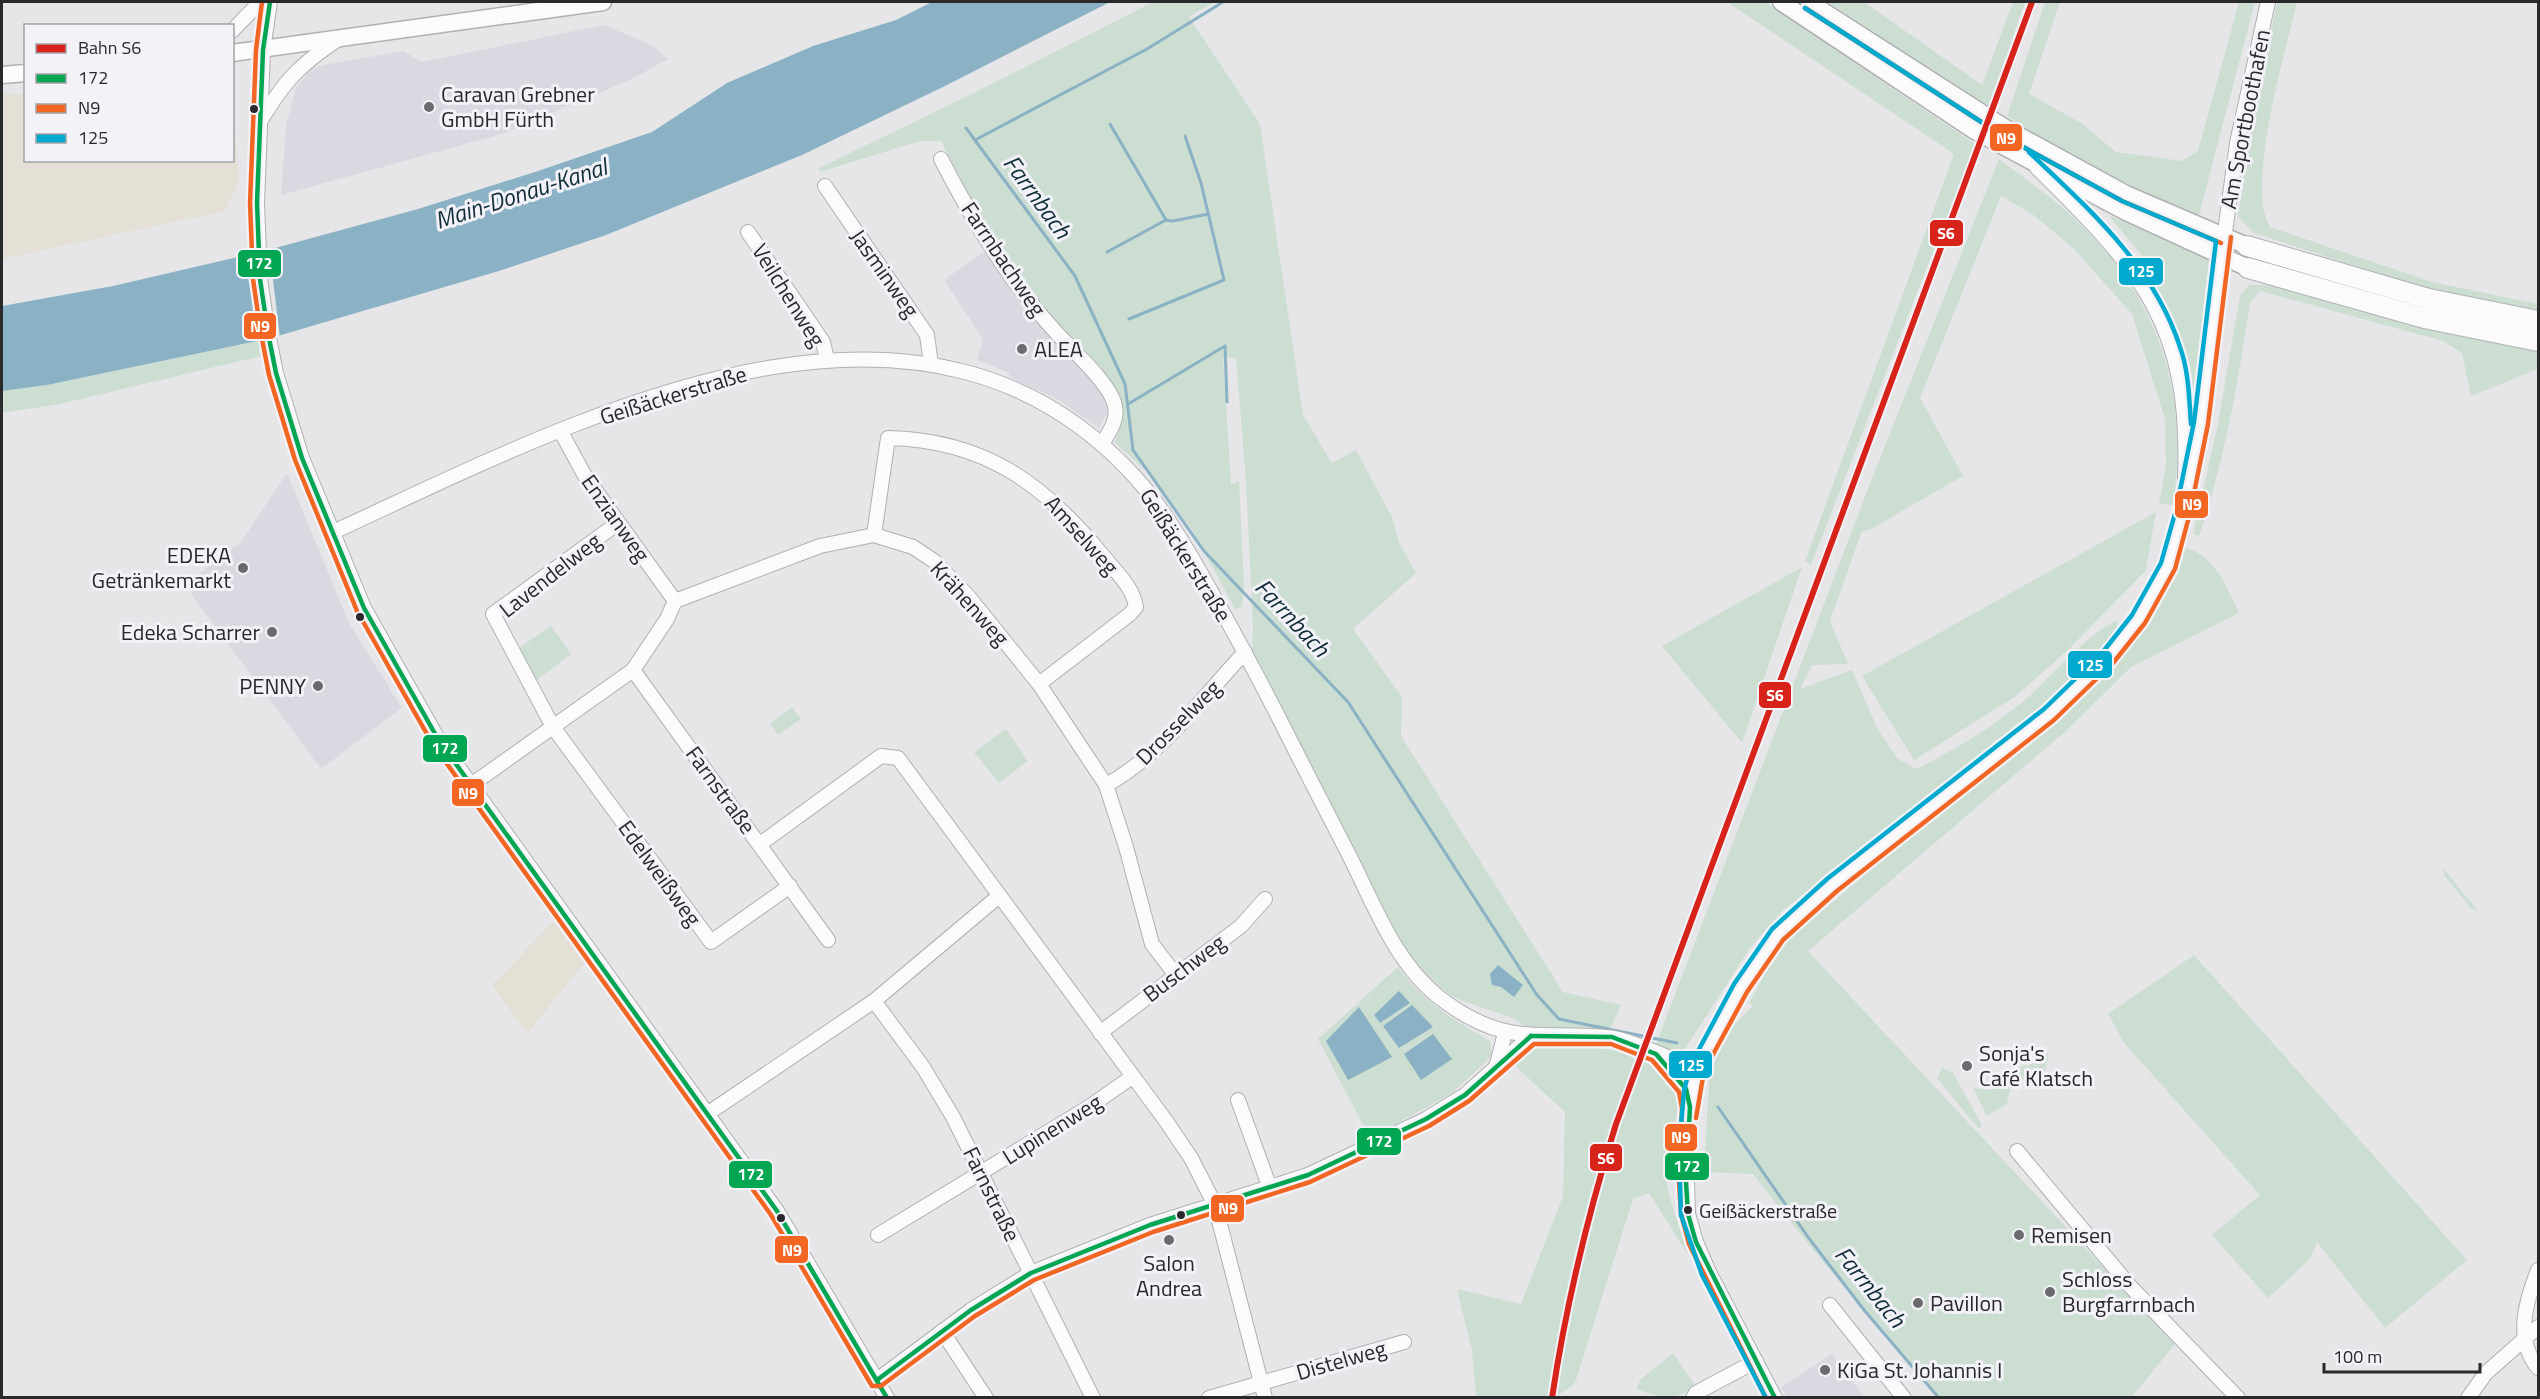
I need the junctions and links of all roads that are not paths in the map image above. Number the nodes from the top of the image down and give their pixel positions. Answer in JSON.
{"nodes":[{"id":1,"x":260,"y":2,"type":"edge"},
{"id":2,"x":270,"y":2,"type":"edge"},
{"id":3,"x":603,"y":2,"type":"edge"},
{"id":4,"x":1781,"y":2,"type":"edge"},
{"id":5,"x":1809,"y":2,"type":"edge"},
{"id":6,"x":2268,"y":2,"type":"edge"},
{"id":7,"x":234,"y":29,"type":"edge"},
{"id":8,"x":337,"y":40,"type":"junction"},
{"id":9,"x":263,"y":50,"type":"junction"},
{"id":10,"x":234,"y":53,"type":"edge"},
{"id":11,"x":24,"y":73,"type":"edge"},
{"id":12,"x":2,"y":75,"type":"edge"},
{"id":13,"x":260,"y":122,"type":"junction"},
{"id":14,"x":2005,"y":137,"type":"junction"},
{"id":15,"x":940,"y":159,"type":"dead end"},
{"id":16,"x":2030,"y":161,"type":"junction"},
{"id":17,"x":825,"y":186,"type":"dead end"},
{"id":18,"x":748,"y":232,"type":"dead end"},
{"id":19,"x":2224,"y":236,"type":"junction"},
{"id":20,"x":2247,"y":246,"type":"joint"},
{"id":21,"x":2222,"y":256,"type":"junction"},
{"id":22,"x":2248,"y":268,"type":"joint"},
{"id":23,"x":2538,"y":321,"type":"edge"},
{"id":24,"x":2538,"y":341,"type":"edge"},
{"id":25,"x":827,"y":359,"type":"junction"},
{"id":26,"x":931,"y":364,"type":"junction"},
{"id":27,"x":561,"y":432,"type":"junction"},
{"id":28,"x":1102,"y":444,"type":"junction"},
{"id":29,"x":2183,"y":512,"type":"junction"},
{"id":30,"x":618,"y":523,"type":"junction"},
{"id":31,"x":331,"y":533,"type":"junction"},
{"id":32,"x":874,"y":535,"type":"junction"},
{"id":33,"x":675,"y":601,"type":"junction"},
{"id":34,"x":1245,"y":652,"type":"junction"},
{"id":35,"x":633,"y":670,"type":"junction"},
{"id":36,"x":1039,"y":684,"type":"junction"},
{"id":37,"x":552,"y":727,"type":"junction"},
{"id":38,"x":1106,"y":784,"type":"junction"},
{"id":39,"x":471,"y":785,"type":"junction"},
{"id":40,"x":760,"y":844,"type":"junction"},
{"id":41,"x":790,"y":886,"type":"junction"},
{"id":42,"x":999,"y":896,"type":"junction"},
{"id":43,"x":1265,"y":899,"type":"dead end"},
{"id":44,"x":828,"y":940,"type":"dead end"},
{"id":45,"x":1175,"y":974,"type":"junction"},
{"id":46,"x":874,"y":1001,"type":"junction"},
{"id":47,"x":1100,"y":1033,"type":"junction"},
{"id":48,"x":1505,"y":1033,"type":"junction"},
{"id":49,"x":1532,"y":1036,"type":"junction"},
{"id":50,"x":1656,"y":1054,"type":"junction"},
{"id":51,"x":1497,"y":1064,"type":"junction"},
{"id":52,"x":1697,"y":1069,"type":"junction"},
{"id":53,"x":1132,"y":1077,"type":"junction"},
{"id":54,"x":1238,"y":1100,"type":"dead end"},
{"id":55,"x":1690,"y":1107,"type":"junction"},
{"id":56,"x":707,"y":1114,"type":"junction"},
{"id":57,"x":2017,"y":1151,"type":"dead end"},
{"id":58,"x":981,"y":1172,"type":"junction"},
{"id":59,"x":1270,"y":1188,"type":"junction"},
{"id":60,"x":1215,"y":1205,"type":"junction"},
{"id":61,"x":878,"y":1235,"type":"dead end"},
{"id":62,"x":2538,"y":1270,"type":"edge"},
{"id":63,"x":1031,"y":1273,"type":"junction"},
{"id":64,"x":1830,"y":1305,"type":"dead end"},
{"id":65,"x":2538,"y":1327,"type":"edge"},
{"id":66,"x":942,"y":1331,"type":"junction"},
{"id":67,"x":2525,"y":1337,"type":"junction"},
{"id":68,"x":1404,"y":1342,"type":"dead end"},
{"id":69,"x":1756,"y":1361,"type":"junction"},
{"id":70,"x":2538,"y":1368,"type":"edge"},
{"id":71,"x":877,"y":1380,"type":"junction"},
{"id":72,"x":1261,"y":1383,"type":"junction"},
{"id":73,"x":887,"y":1398,"type":"edge"},
{"id":74,"x":986,"y":1398,"type":"edge"},
{"id":75,"x":1093,"y":1398,"type":"edge"},
{"id":76,"x":1209,"y":1398,"type":"edge"},
{"id":77,"x":1265,"y":1398,"type":"edge"},
{"id":78,"x":1693,"y":1398,"type":"edge"},
{"id":79,"x":1775,"y":1398,"type":"edge"},
{"id":80,"x":1904,"y":1398,"type":"edge"},
{"id":81,"x":2238,"y":1398,"type":"edge"},
{"id":82,"x":2468,"y":1398,"type":"edge"}],
"edges":[{"from":1,"to":7,"type":"street"},
{"from":2,"to":9,"type":"street"},
{"from":3,"to":8,"type":"main road"},
{"from":4,"to":14,"type":"main road"},
{"from":5,"to":14,"type":"main road"},
{"from":6,"to":19,"type":"street","name":"Am Sportboothafen"},
{"from":8,"to":9,"type":"main road"},
{"from":8,"to":13,"type":"street"},
{"from":9,"to":10,"type":"main road"},
{"from":9,"to":13,"type":"street"},
{"from":11,"to":12,"type":"main road"},
{"from":13,"to":31,"type":"street"},
{"from":14,"to":16,"type":"main road"},
{"from":14,"to":19,"type":"main road"},
{"from":15,"to":28,"type":"street","name":"Farrnbachweg"},
{"from":16,"to":21,"type":"main road"},
{"from":16,"to":29,"type":"street"},
{"from":17,"to":26,"type":"street","name":"Jasminweg"},
{"from":18,"to":25,"type":"street","name":"Veilchenweg"},
{"from":19,"to":20,"type":"main road"},
{"from":19,"to":21,"type":"street","name":"Am Sportboothafen"},
{"from":20,"to":23,"type":"highway"},
{"from":21,"to":22,"type":"main road"},
{"from":21,"to":29,"type":"street","name":"Am Sportboothafen"},
{"from":22,"to":24,"type":"highway"},
{"from":25,"to":26,"type":"street","name":"Geißäckerstraße"},
{"from":25,"to":27,"type":"street","name":"Geißäckerstraße"},
{"from":26,"to":28,"type":"street","name":"Geißäckerstraße"},
{"from":27,"to":30,"type":"street","name":"Enzianweg"},
{"from":27,"to":31,"type":"street","name":"Geißäckerstraße"},
{"from":28,"to":34,"type":"street","name":"Geißäckerstraße"},
{"from":29,"to":52,"type":"street"},
{"from":30,"to":33,"type":"street","name":"Enzianweg"},
{"from":30,"to":37,"type":"street","name":"Lavendelweg"},
{"from":31,"to":39,"type":"street"},
{"from":32,"to":33,"type":"street","name":"Krähenweg"},
{"from":32,"to":36,"type":"street","name":"Krähenweg"},
{"from":32,"to":36,"type":"street","name":"Amselweg"},
{"from":33,"to":35,"type":"street"},
{"from":34,"to":38,"type":"street","name":"Drosselweg"},
{"from":34,"to":48,"type":"street","name":"Geißäckerstraße"},
{"from":35,"to":37,"type":"street"},
{"from":35,"to":40,"type":"street","name":"Farnstraße"},
{"from":36,"to":38,"type":"street","name":"Krähenweg"},
{"from":37,"to":39,"type":"street"},
{"from":37,"to":41,"type":"street","name":"Edelweißweg"},
{"from":38,"to":45,"type":"street","name":"Krähenweg"},
{"from":39,"to":56,"type":"street"},
{"from":40,"to":41,"type":"street","name":"Farnstraße"},
{"from":40,"to":42,"type":"street"},
{"from":41,"to":44,"type":"street","name":"Farnstraße"},
{"from":42,"to":46,"type":"street"},
{"from":42,"to":47,"type":"street"},
{"from":43,"to":45,"type":"street","name":"Buschweg"},
{"from":45,"to":47,"type":"street","name":"Buschweg"},
{"from":46,"to":56,"type":"street"},
{"from":46,"to":58,"type":"street","name":"Farnstraße"},
{"from":47,"to":53,"type":"street"},
{"from":48,"to":49,"type":"street","name":"Geißäckerstraße"},
{"from":48,"to":51,"type":"street"},
{"from":49,"to":50,"type":"street","name":"Geißäckerstraße"},
{"from":49,"to":51,"type":"street"},
{"from":50,"to":52,"type":"street","name":"Geißäckerstraße"},
{"from":50,"to":55,"type":"street","name":"Geißäckerstraße"},
{"from":51,"to":59,"type":"street"},
{"from":52,"to":55,"type":"street"},
{"from":53,"to":58,"type":"street","name":"Lupinenweg"},
{"from":53,"to":60,"type":"street"},
{"from":54,"to":59,"type":"street"},
{"from":55,"to":69,"type":"street"},
{"from":56,"to":71,"type":"street"},
{"from":57,"to":81,"type":"street"},
{"from":58,"to":61,"type":"street","name":"Lupinenweg"},
{"from":58,"to":63,"type":"street","name":"Farnstraße"},
{"from":59,"to":60,"type":"street"},
{"from":60,"to":63,"type":"street"},
{"from":60,"to":72,"type":"street"},
{"from":62,"to":67,"type":"street"},
{"from":63,"to":66,"type":"street"},
{"from":63,"to":75,"type":"street","name":"Farnstraße"},
{"from":64,"to":80,"type":"street"},
{"from":65,"to":67,"type":"street"},
{"from":66,"to":71,"type":"street"},
{"from":66,"to":74,"type":"street"},
{"from":67,"to":70,"type":"street"},
{"from":67,"to":82,"type":"street"},
{"from":68,"to":72,"type":"street","name":"Distelweg"},
{"from":69,"to":78,"type":"street"},
{"from":69,"to":79,"type":"street"},
{"from":71,"to":73,"type":"street"},
{"from":72,"to":76,"type":"street","name":"Distelweg"},
{"from":72,"to":77,"type":"street"}]}
